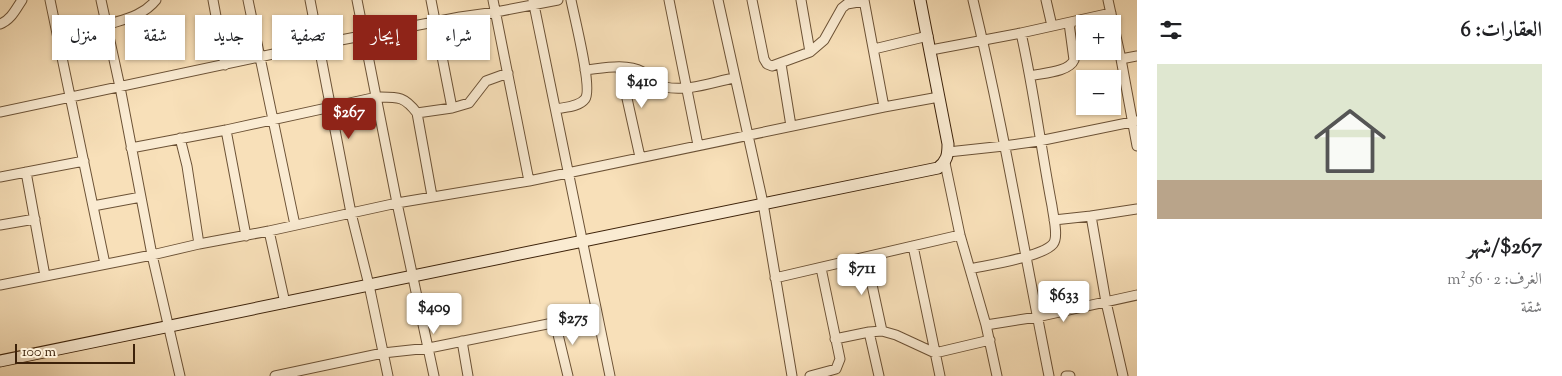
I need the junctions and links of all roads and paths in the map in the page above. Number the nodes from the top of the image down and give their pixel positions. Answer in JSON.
{"nodes":[{"id":1,"x":22,"y":0,"type":"edge"},
{"id":2,"x":50,"y":0,"type":"edge"},
{"id":3,"x":101,"y":0,"type":"edge"},
{"id":4,"x":156,"y":0,"type":"edge"},
{"id":5,"x":213,"y":0,"type":"edge"},
{"id":6,"x":248,"y":0,"type":"edge"},
{"id":7,"x":310,"y":0,"type":"edge"},
{"id":8,"x":357,"y":0,"type":"edge"},
{"id":9,"x":431,"y":0,"type":"edge"},
{"id":10,"x":493,"y":0,"type":"edge"},
{"id":11,"x":558,"y":0,"type":"edge"},
{"id":12,"x":571,"y":0,"type":"edge"},
{"id":13,"x":669,"y":0,"type":"edge"},
{"id":14,"x":718,"y":0,"type":"edge"},
{"id":15,"x":752,"y":0,"type":"edge"},
{"id":16,"x":801,"y":0,"type":"edge"},
{"id":17,"x":920,"y":0,"type":"edge"},
{"id":18,"x":972,"y":0,"type":"edge"},
{"id":19,"x":1046,"y":0,"type":"edge"},
{"id":20,"x":1108,"y":0,"type":"edge"},
{"id":21,"x":864,"y":1,"type":"edge"},
{"id":22,"x":533,"y":2,"type":"edge"},
{"id":23,"x":496,"y":12,"type":"junction"},
{"id":24,"x":1111,"y":13,"type":"joint"},
{"id":25,"x":104,"y":15,"type":"edge"},
{"id":26,"x":251,"y":15,"type":"edge"},
{"id":27,"x":313,"y":15,"type":"edge"},
{"id":28,"x":360,"y":15,"type":"edge"},
{"id":29,"x":434,"y":15,"type":"edge"},
{"id":30,"x":474,"y":15,"type":"edge"},
{"id":31,"x":115,"y":21,"type":"edge"},
{"id":32,"x":1069,"y":23,"type":"junction"},
{"id":33,"x":0,"y":24,"type":"edge"},
{"id":34,"x":1052,"y":26,"type":"junction"},
{"id":35,"x":1021,"y":33,"type":"junction"},
{"id":36,"x":928,"y":36,"type":"junction"},
{"id":37,"x":982,"y":40,"type":"junction"},
{"id":38,"x":874,"y":49,"type":"junction"},
{"id":39,"x":930,"y":50,"type":"junction"},
{"id":40,"x":810,"y":52,"type":"junction"},
{"id":41,"x":1137,"y":56,"type":"edge"},
{"id":42,"x":114,"y":60,"type":"edge"},
{"id":43,"x":247,"y":60,"type":"edge"},
{"id":44,"x":261,"y":60,"type":"edge"},
{"id":45,"x":322,"y":60,"type":"edge"},
{"id":46,"x":369,"y":60,"type":"edge"},
{"id":47,"x":442,"y":60,"type":"edge"},
{"id":48,"x":1121,"y":60,"type":"joint"},
{"id":49,"x":780,"y":64,"type":"junction"},
{"id":50,"x":225,"y":65,"type":"junction"},
{"id":51,"x":620,"y":66,"type":"junction"},
{"id":52,"x":585,"y":70,"type":"junction"},
{"id":53,"x":508,"y":73,"type":"junction"},
{"id":54,"x":1030,"y":76,"type":"junction"},
{"id":55,"x":734,"y":78,"type":"junction"},
{"id":56,"x":120,"y":87,"type":"junction"},
{"id":57,"x":686,"y":88,"type":"junction"},
{"id":58,"x":939,"y":96,"type":"junction"},
{"id":59,"x":377,"y":97,"type":"junction"},
{"id":60,"x":70,"y":98,"type":"junction"},
{"id":61,"x":884,"y":107,"type":"junction"},
{"id":62,"x":330,"y":108,"type":"junction"},
{"id":63,"x":452,"y":108,"type":"junction"},
{"id":64,"x":556,"y":109,"type":"junction"},
{"id":65,"x":0,"y":112,"type":"edge"},
{"id":66,"x":417,"y":113,"type":"junction"},
{"id":67,"x":273,"y":119,"type":"junction"},
{"id":68,"x":1134,"y":121,"type":"edge"},
{"id":69,"x":792,"y":126,"type":"junction"},
{"id":70,"x":226,"y":130,"type":"junction"},
{"id":71,"x":748,"y":136,"type":"junction"},
{"id":72,"x":180,"y":138,"type":"junction"},
{"id":73,"x":1039,"y":141,"type":"junction"},
{"id":74,"x":698,"y":145,"type":"junction"},
{"id":75,"x":1004,"y":146,"type":"junction"},
{"id":76,"x":1137,"y":146,"type":"edge"},
{"id":77,"x":131,"y":148,"type":"junction"},
{"id":78,"x":640,"y":157,"type":"junction"},
{"id":79,"x":946,"y":157,"type":"junction"},
{"id":80,"x":84,"y":161,"type":"junction"},
{"id":81,"x":26,"y":172,"type":"junction"},
{"id":82,"x":568,"y":172,"type":"junction"},
{"id":83,"x":0,"y":177,"type":"edge"},
{"id":84,"x":529,"y":181,"type":"junction"},
{"id":85,"x":432,"y":196,"type":"junction"},
{"id":86,"x":141,"y":197,"type":"junction"},
{"id":87,"x":397,"y":202,"type":"junction"},
{"id":88,"x":763,"y":204,"type":"junction"},
{"id":89,"x":93,"y":206,"type":"junction"},
{"id":90,"x":1137,"y":209,"type":"edge"},
{"id":91,"x":351,"y":212,"type":"junction"},
{"id":92,"x":1091,"y":216,"type":"junction"},
{"id":93,"x":35,"y":219,"type":"junction"},
{"id":94,"x":1054,"y":220,"type":"junction"},
{"id":95,"x":0,"y":225,"type":"edge"},
{"id":96,"x":295,"y":225,"type":"junction"},
{"id":97,"x":269,"y":231,"type":"junction"},
{"id":98,"x":960,"y":235,"type":"junction"},
{"id":99,"x":246,"y":236,"type":"junction"},
{"id":100,"x":582,"y":241,"type":"junction"},
{"id":101,"x":199,"y":244,"type":"junction"},
{"id":102,"x":912,"y":246,"type":"junction"},
{"id":103,"x":152,"y":255,"type":"junction"},
{"id":104,"x":866,"y":257,"type":"junction"},
{"id":105,"x":1025,"y":257,"type":"junction"},
{"id":106,"x":105,"y":264,"type":"junction"},
{"id":107,"x":821,"y":268,"type":"junction"},
{"id":108,"x":970,"y":269,"type":"junction"},
{"id":109,"x":46,"y":276,"type":"junction"},
{"id":110,"x":413,"y":276,"type":"junction"},
{"id":111,"x":775,"y":278,"type":"junction"},
{"id":112,"x":369,"y":285,"type":"junction"},
{"id":113,"x":0,"y":286,"type":"edge"},
{"id":114,"x":1137,"y":295,"type":"edge"},
{"id":115,"x":1106,"y":302,"type":"junction"},
{"id":116,"x":285,"y":303,"type":"junction"},
{"id":117,"x":597,"y":314,"type":"junction"},
{"id":118,"x":1037,"y":317,"type":"junction"},
{"id":119,"x":555,"y":322,"type":"junction"},
{"id":120,"x":986,"y":325,"type":"junction"},
{"id":121,"x":169,"y":326,"type":"junction"},
{"id":122,"x":882,"y":331,"type":"junction"},
{"id":123,"x":869,"y":332,"type":"junction"},
{"id":124,"x":835,"y":339,"type":"junction"},
{"id":125,"x":990,"y":340,"type":"junction"},
{"id":126,"x":462,"y":341,"type":"junction"},
{"id":127,"x":428,"y":348,"type":"junction"},
{"id":128,"x":383,"y":353,"type":"junction"},
{"id":129,"x":934,"y":353,"type":"junction"},
{"id":130,"x":0,"y":361,"type":"edge"},
{"id":131,"x":323,"y":365,"type":"junction"},
{"id":132,"x":180,"y":376,"type":"edge"},
{"id":133,"x":275,"y":376,"type":"edge"},
{"id":134,"x":325,"y":376,"type":"edge"},
{"id":135,"x":388,"y":376,"type":"edge"},
{"id":136,"x":434,"y":376,"type":"edge"},
{"id":137,"x":468,"y":376,"type":"edge"},
{"id":138,"x":568,"y":376,"type":"edge"},
{"id":139,"x":610,"y":376,"type":"edge"},
{"id":140,"x":792,"y":376,"type":"edge"},
{"id":141,"x":810,"y":376,"type":"edge"},
{"id":142,"x":879,"y":376,"type":"edge"},
{"id":143,"x":940,"y":376,"type":"edge"},
{"id":144,"x":997,"y":376,"type":"edge"},
{"id":145,"x":1049,"y":376,"type":"edge"},
{"id":146,"x":1066,"y":376,"type":"edge"},
{"id":147,"x":1070,"y":376,"type":"edge"},
{"id":148,"x":1123,"y":376,"type":"edge"}],
"edges":[{"from":1,"to":33,"type":"street"},
{"from":2,"to":60,"type":"street"},
{"from":3,"to":25,"type":"street"},
{"from":4,"to":31,"type":"street"},
{"from":5,"to":50,"type":"street"},
{"from":6,"to":26,"type":"street"},
{"from":7,"to":27,"type":"street"},
{"from":8,"to":28,"type":"street"},
{"from":9,"to":29,"type":"street"},
{"from":10,"to":23,"type":"street"},
{"from":11,"to":22,"type":"street"},
{"from":12,"to":52,"type":"street"},
{"from":13,"to":57,"type":"street"},
{"from":14,"to":55,"type":"street"},
{"from":15,"to":49,"type":"street"},
{"from":16,"to":40,"type":"street"},
{"from":17,"to":36,"type":"main road"},
{"from":18,"to":37,"type":"street"},
{"from":19,"to":34,"type":"street"},
{"from":20,"to":24,"type":"street"},
{"from":21,"to":38,"type":"street"},
{"from":21,"to":40,"type":"street"},
{"from":22,"to":23,"type":"street"},
{"from":22,"to":64,"type":"street"},
{"from":23,"to":30,"type":"street"},
{"from":23,"to":53,"type":"street"},
{"from":24,"to":32,"type":"street"},
{"from":32,"to":34,"type":"street"},
{"from":32,"to":54,"type":"street"},
{"from":34,"to":35,"type":"street"},
{"from":35,"to":37,"type":"street"},
{"from":35,"to":54,"type":"street"},
{"from":36,"to":38,"type":"street"},
{"from":36,"to":39,"type":"main road"},
{"from":37,"to":39,"type":"street"},
{"from":37,"to":75,"type":"street"},
{"from":38,"to":61,"type":"street"},
{"from":39,"to":58,"type":"main road"},
{"from":40,"to":49,"type":"street"},
{"from":41,"to":48,"type":"street"},
{"from":42,"to":56,"type":"street"},
{"from":43,"to":50,"type":"street"},
{"from":44,"to":67,"type":"street"},
{"from":45,"to":62,"type":"street"},
{"from":46,"to":59,"type":"street"},
{"from":47,"to":63,"type":"street"},
{"from":48,"to":68,"type":"street"},
{"from":49,"to":69,"type":"street"},
{"from":50,"to":56,"type":"street"},
{"from":51,"to":52,"type":"street"},
{"from":51,"to":57,"type":"street"},
{"from":51,"to":78,"type":"street"},
{"from":52,"to":64,"type":"street"},
{"from":53,"to":63,"type":"street"},
{"from":53,"to":84,"type":"street"},
{"from":54,"to":73,"type":"street"},
{"from":55,"to":57,"type":"street"},
{"from":55,"to":71,"type":"street"},
{"from":56,"to":60,"type":"street"},
{"from":56,"to":77,"type":"street"},
{"from":57,"to":74,"type":"street"},
{"from":58,"to":61,"type":"street"},
{"from":58,"to":79,"type":"main road"},
{"from":59,"to":62,"type":"street"},
{"from":59,"to":66,"type":"street"},
{"from":59,"to":87,"type":"street"},
{"from":60,"to":65,"type":"street"},
{"from":60,"to":80,"type":"street"},
{"from":61,"to":69,"type":"street"},
{"from":62,"to":67,"type":"street"},
{"from":62,"to":91,"type":"street"},
{"from":63,"to":66,"type":"street"},
{"from":64,"to":82,"type":"street"},
{"from":66,"to":85,"type":"street"},
{"from":67,"to":70,"type":"street"},
{"from":67,"to":96,"type":"street"},
{"from":68,"to":73,"type":"street"},
{"from":68,"to":76,"type":"street"},
{"from":69,"to":71,"type":"street"},
{"from":70,"to":72,"type":"street"},
{"from":70,"to":99,"type":"street"},
{"from":71,"to":74,"type":"street"},
{"from":71,"to":88,"type":"street"},
{"from":72,"to":77,"type":"street"},
{"from":72,"to":101,"type":"street"},
{"from":73,"to":75,"type":"street"},
{"from":73,"to":94,"type":"street"},
{"from":74,"to":78,"type":"street"},
{"from":75,"to":79,"type":"street"},
{"from":75,"to":105,"type":"street"},
{"from":77,"to":86,"type":"street"},
{"from":78,"to":82,"type":"street"},
{"from":79,"to":88,"type":"main road"},
{"from":79,"to":98,"type":"street"},
{"from":80,"to":81,"type":"street"},
{"from":80,"to":89,"type":"street"},
{"from":81,"to":83,"type":"street"},
{"from":81,"to":93,"type":"street"},
{"from":82,"to":84,"type":"street"},
{"from":82,"to":100,"type":"street"},
{"from":84,"to":85,"type":"street"},
{"from":85,"to":87,"type":"street"},
{"from":86,"to":89,"type":"street"},
{"from":86,"to":103,"type":"street"},
{"from":87,"to":91,"type":"street"},
{"from":87,"to":110,"type":"street"},
{"from":88,"to":100,"type":"main road"},
{"from":88,"to":111,"type":"street"},
{"from":89,"to":106,"type":"street"},
{"from":90,"to":92,"type":"street"},
{"from":91,"to":96,"type":"street"},
{"from":91,"to":112,"type":"street"},
{"from":92,"to":94,"type":"street"},
{"from":92,"to":115,"type":"street"},
{"from":93,"to":95,"type":"street"},
{"from":93,"to":109,"type":"street"},
{"from":94,"to":105,"type":"street"},
{"from":96,"to":97,"type":"street"},
{"from":97,"to":99,"type":"street"},
{"from":97,"to":116,"type":"street"},
{"from":98,"to":102,"type":"street"},
{"from":98,"to":108,"type":"street"},
{"from":99,"to":101,"type":"street"},
{"from":100,"to":110,"type":"main road"},
{"from":100,"to":117,"type":"street"},
{"from":101,"to":103,"type":"street"},
{"from":102,"to":104,"type":"street"},
{"from":102,"to":129,"type":"street"},
{"from":103,"to":106,"type":"street"},
{"from":103,"to":121,"type":"street"},
{"from":104,"to":107,"type":"street"},
{"from":104,"to":122,"type":"street"},
{"from":105,"to":108,"type":"street"},
{"from":105,"to":118,"type":"street"},
{"from":106,"to":109,"type":"street"},
{"from":107,"to":111,"type":"street"},
{"from":107,"to":124,"type":"street"},
{"from":108,"to":120,"type":"street"},
{"from":109,"to":113,"type":"street"},
{"from":110,"to":112,"type":"main road"},
{"from":110,"to":127,"type":"street"},
{"from":111,"to":140,"type":"street"},
{"from":112,"to":116,"type":"main road"},
{"from":112,"to":128,"type":"street"},
{"from":114,"to":115,"type":"street"},
{"from":115,"to":118,"type":"street"},
{"from":115,"to":148,"type":"street"},
{"from":116,"to":121,"type":"main road"},
{"from":117,"to":119,"type":"street"},
{"from":117,"to":139,"type":"street"},
{"from":118,"to":120,"type":"street"},
{"from":118,"to":145,"type":"street"},
{"from":119,"to":126,"type":"street"},
{"from":119,"to":138,"type":"street"},
{"from":120,"to":125,"type":"street"},
{"from":121,"to":130,"type":"main road"},
{"from":121,"to":132,"type":"street"},
{"from":122,"to":123,"type":"street"},
{"from":122,"to":129,"type":"street"},
{"from":123,"to":124,"type":"street"},
{"from":123,"to":142,"type":"street"},
{"from":124,"to":141,"type":"street"},
{"from":125,"to":129,"type":"street"},
{"from":125,"to":144,"type":"street"},
{"from":126,"to":127,"type":"street"},
{"from":126,"to":137,"type":"street"},
{"from":127,"to":128,"type":"street"},
{"from":127,"to":136,"type":"street"},
{"from":128,"to":131,"type":"street"},
{"from":128,"to":135,"type":"street"},
{"from":129,"to":143,"type":"street"},
{"from":131,"to":133,"type":"street"},
{"from":131,"to":134,"type":"street"},
{"from":146,"to":147,"type":"street"}]}
